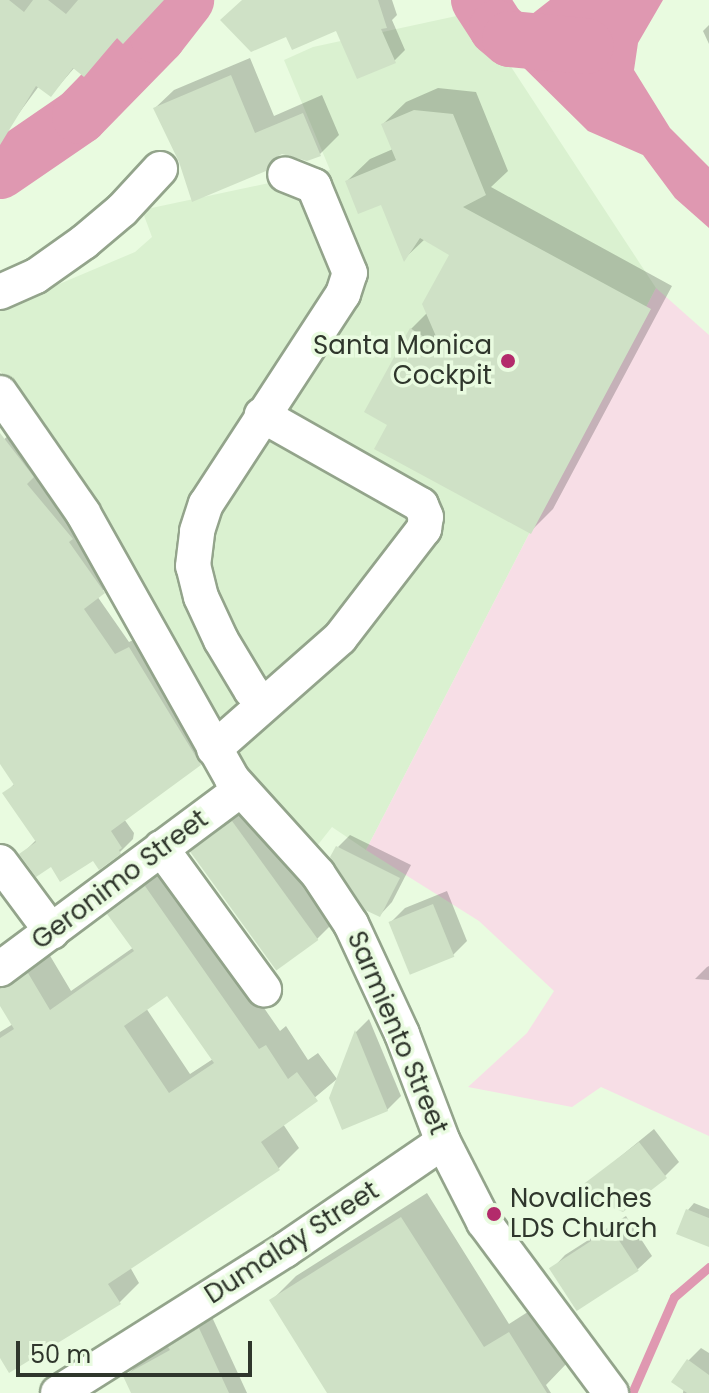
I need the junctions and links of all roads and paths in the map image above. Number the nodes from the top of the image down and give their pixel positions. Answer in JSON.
{"nodes":[{"id":1,"x":160,"y":169,"type":"dead end"},
{"id":2,"x":285,"y":174,"type":"dead end"},
{"id":3,"x":0,"y":292,"type":"edge"},
{"id":4,"x":0,"y":393,"type":"edge"},
{"id":5,"x":262,"y":415,"type":"junction"},
{"id":6,"x":264,"y":704,"type":"junction"},
{"id":7,"x":214,"y":749,"type":"junction"},
{"id":8,"x":240,"y":790,"type":"junction"},
{"id":9,"x":161,"y":848,"type":"junction"},
{"id":10,"x":0,"y":862,"type":"edge"},
{"id":11,"x":52,"y":932,"type":"junction"},
{"id":12,"x":0,"y":969,"type":"edge"},
{"id":13,"x":264,"y":989,"type":"dead end"},
{"id":14,"x":443,"y":1142,"type":"junction"},
{"id":15,"x":58,"y":1393,"type":"edge"},
{"id":16,"x":611,"y":1393,"type":"edge"}],
"edges":[{"from":1,"to":3,"type":"street"},
{"from":2,"to":5,"type":"street"},
{"from":4,"to":7,"type":"street","name":"Sarmiento Street"},
{"from":5,"to":6,"type":"street"},
{"from":5,"to":6,"type":"street"},
{"from":6,"to":7,"type":"street"},
{"from":7,"to":8,"type":"street","name":"Sarmiento Street"},
{"from":8,"to":9,"type":"street","name":"Geronimo Street"},
{"from":8,"to":14,"type":"street","name":"Sarmiento Street"},
{"from":9,"to":11,"type":"street","name":"Geronimo Street"},
{"from":9,"to":13,"type":"street"},
{"from":10,"to":11,"type":"street"},
{"from":11,"to":12,"type":"street","name":"Geronimo Street"},
{"from":14,"to":15,"type":"street","name":"Dumalay Street"},
{"from":14,"to":16,"type":"street","name":"Sarmiento Street"}]}
